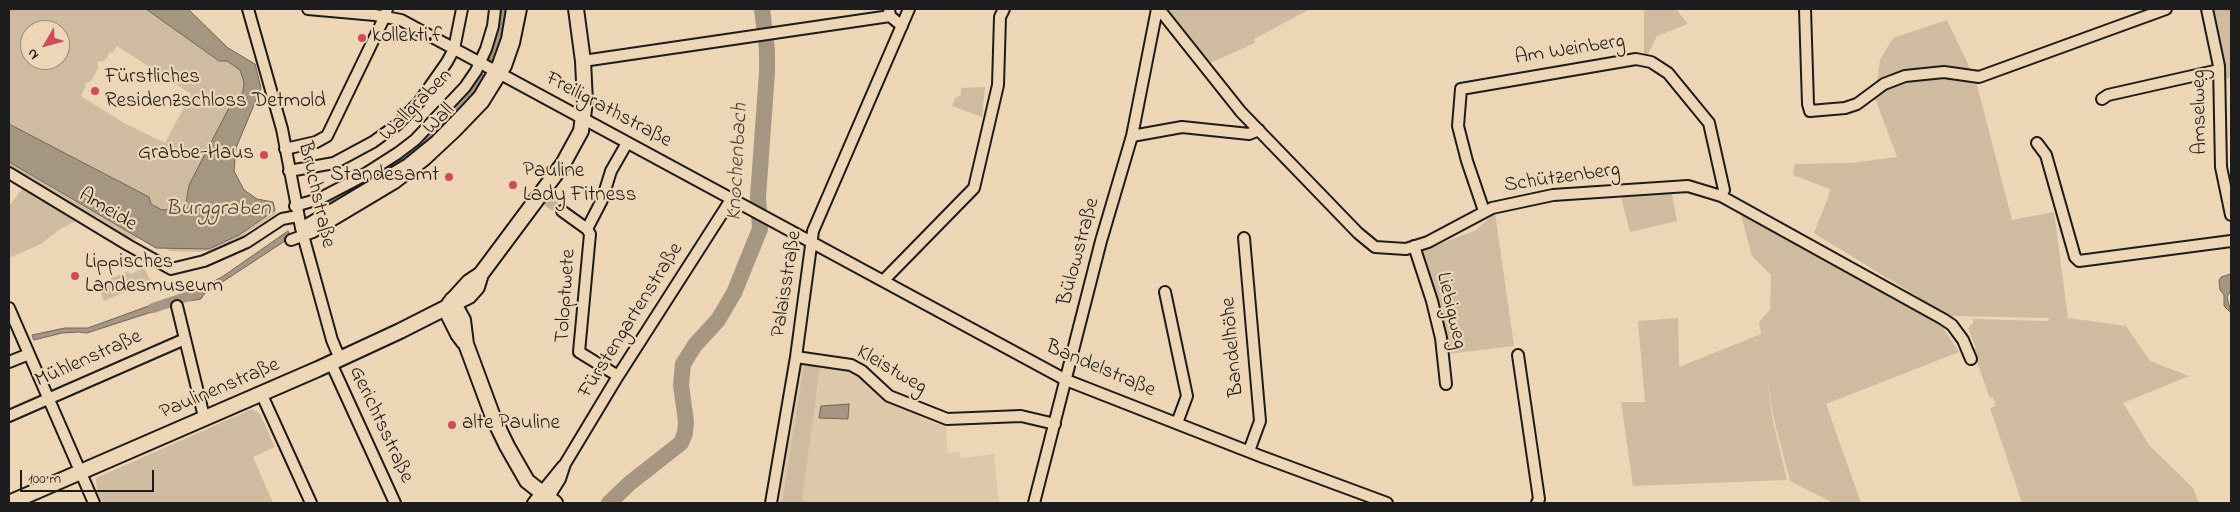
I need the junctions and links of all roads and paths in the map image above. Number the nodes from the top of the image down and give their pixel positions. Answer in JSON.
{"nodes":[{"id":1,"x":248,"y":9,"type":"edge"},
{"id":2,"x":308,"y":9,"type":"edge"},
{"id":3,"x":462,"y":9,"type":"edge"},
{"id":4,"x":495,"y":9,"type":"edge"},
{"id":5,"x":512,"y":9,"type":"edge"},
{"id":6,"x":521,"y":9,"type":"edge"},
{"id":7,"x":576,"y":9,"type":"edge"},
{"id":8,"x":909,"y":9,"type":"edge"},
{"id":9,"x":1004,"y":9,"type":"edge"},
{"id":10,"x":1158,"y":9,"type":"edge"},
{"id":11,"x":1805,"y":9,"type":"edge"},
{"id":12,"x":2166,"y":9,"type":"edge"},
{"id":13,"x":2207,"y":9,"type":"edge"},
{"id":14,"x":386,"y":12,"type":"edge"},
{"id":15,"x":890,"y":12,"type":"edge"},
{"id":16,"x":902,"y":26,"type":"junction"},
{"id":17,"x":454,"y":49,"type":"junction"},
{"id":18,"x":583,"y":61,"type":"junction"},
{"id":19,"x":490,"y":69,"type":"junction"},
{"id":20,"x":2219,"y":70,"type":"junction"},
{"id":21,"x":2102,"y":99,"type":"dead end"},
{"id":22,"x":584,"y":118,"type":"junction"},
{"id":23,"x":1259,"y":130,"type":"junction"},
{"id":24,"x":1132,"y":136,"type":"junction"},
{"id":25,"x":627,"y":142,"type":"junction"},
{"id":26,"x":2037,"y":143,"type":"dead end"},
{"id":27,"x":285,"y":149,"type":"junction"},
{"id":28,"x":294,"y":170,"type":"junction"},
{"id":29,"x":9,"y":173,"type":"edge"},
{"id":30,"x":1722,"y":196,"type":"junction"},
{"id":31,"x":732,"y":198,"type":"junction"},
{"id":32,"x":296,"y":207,"type":"junction"},
{"id":33,"x":1484,"y":211,"type":"junction"},
{"id":34,"x":562,"y":212,"type":"tunnel mouth"},
{"id":35,"x":2231,"y":215,"type":"edge"},
{"id":36,"x":587,"y":229,"type":"junction"},
{"id":37,"x":302,"y":232,"type":"junction"},
{"id":38,"x":1244,"y":238,"type":"dead end"},
{"id":39,"x":291,"y":240,"type":"dead end"},
{"id":40,"x":812,"y":241,"type":"junction"},
{"id":41,"x":2231,"y":241,"type":"edge"},
{"id":42,"x":1414,"y":246,"type":"junction"},
{"id":43,"x":883,"y":281,"type":"junction"},
{"id":44,"x":1165,"y":292,"type":"dead end"},
{"id":45,"x":451,"y":304,"type":"junction"},
{"id":46,"x":177,"y":306,"type":"dead end"},
{"id":47,"x":9,"y":308,"type":"edge"},
{"id":48,"x":185,"y":339,"type":"junction"},
{"id":49,"x":29,"y":354,"type":"junction"},
{"id":50,"x":1518,"y":355,"type":"dead end"},
{"id":51,"x":796,"y":357,"type":"junction"},
{"id":52,"x":1971,"y":359,"type":"dead end"},
{"id":53,"x":335,"y":361,"type":"junction"},
{"id":54,"x":9,"y":362,"type":"edge"},
{"id":55,"x":618,"y":376,"type":"junction"},
{"id":56,"x":1066,"y":380,"type":"junction"},
{"id":57,"x":1446,"y":384,"type":"dead end"},
{"id":58,"x":261,"y":394,"type":"junction"},
{"id":59,"x":49,"y":398,"type":"junction"},
{"id":60,"x":9,"y":416,"type":"edge"},
{"id":61,"x":204,"y":417,"type":"junction"},
{"id":62,"x":1177,"y":423,"type":"junction"},
{"id":63,"x":1055,"y":424,"type":"junction"},
{"id":64,"x":1249,"y":451,"type":"junction"},
{"id":65,"x":80,"y":472,"type":"junction"},
{"id":66,"x":544,"y":500,"type":"edge"},
{"id":67,"x":9,"y":503,"type":"edge"},
{"id":68,"x":94,"y":503,"type":"edge"},
{"id":69,"x":311,"y":503,"type":"edge"},
{"id":70,"x":395,"y":503,"type":"edge"},
{"id":71,"x":771,"y":503,"type":"edge"},
{"id":72,"x":1034,"y":503,"type":"edge"},
{"id":73,"x":1387,"y":503,"type":"edge"},
{"id":74,"x":1537,"y":503,"type":"edge"}],
"edges":[{"from":1,"to":27,"type":"street","name":"Bruchstraße"},
{"from":2,"to":14,"type":"street","name":"Freiligrathstraße"},
{"from":3,"to":17,"type":"street"},
{"from":4,"to":19,"type":"street","name":"Wallgraben"},
{"from":5,"to":19,"type":"street","name":"Wall"},
{"from":6,"to":19,"type":"street","name":"Wall"},
{"from":7,"to":18,"type":"main road","name":"Paulinenstraße"},
{"from":8,"to":16,"type":"street","name":"Palaisstraße"},
{"from":9,"to":43,"type":"street"},
{"from":10,"to":23,"type":"street","name":"Schützenberg"},
{"from":10,"to":24,"type":"street","name":"Bülowstraße"},
{"from":11,"to":12,"type":"street"},
{"from":13,"to":20,"type":"street","name":"Amselweg"},
{"from":14,"to":17,"type":"street","name":"Freiligrathstraße"},
{"from":14,"to":27,"type":"street"},
{"from":15,"to":16,"type":"street"},
{"from":15,"to":18,"type":"street"},
{"from":16,"to":40,"type":"street","name":"Palaisstraße"},
{"from":17,"to":19,"type":"street","name":"Freiligrathstraße"},
{"from":17,"to":28,"type":"street"},
{"from":18,"to":22,"type":"main road","name":"Paulinenstraße"},
{"from":19,"to":22,"type":"street","name":"Freiligrathstraße"},
{"from":19,"to":32,"type":"street","name":"Wallgraben"},
{"from":19,"to":37,"type":"street","name":"Wall"},
{"from":20,"to":21,"type":"street"},
{"from":20,"to":35,"type":"street","name":"Amselweg"},
{"from":22,"to":25,"type":"street","name":"Freiligrathstraße"},
{"from":22,"to":45,"type":"main road","name":"Paulinenstraße"},
{"from":23,"to":24,"type":"street"},
{"from":23,"to":42,"type":"street","name":"Schützenberg"},
{"from":24,"to":56,"type":"street","name":"Bülowstraße"},
{"from":25,"to":31,"type":"street","name":"Freiligrathstraße"},
{"from":25,"to":36,"type":"street","name":"Toloptwete"},
{"from":26,"to":41,"type":"street"},
{"from":27,"to":28,"type":"street","name":"Bruchstraße"},
{"from":28,"to":32,"type":"street","name":"Bruchstraße"},
{"from":29,"to":32,"type":"street","name":"Ameide"},
{"from":30,"to":33,"type":"street","name":"Schützenberg"},
{"from":30,"to":33,"type":"street","name":"Am Weinberg"},
{"from":30,"to":52,"type":"street","name":"Schützenberg"},
{"from":31,"to":40,"type":"street","name":"Freiligrathstraße"},
{"from":31,"to":55,"type":"street","name":"Fürstengartenstraße"},
{"from":32,"to":37,"type":"street","name":"Bruchstraße"},
{"from":33,"to":42,"type":"street","name":"Schützenberg"},
{"from":34,"to":36,"type":"street","name":"Toloptwete"},
{"from":36,"to":55,"type":"street","name":"Toloptwete"},
{"from":37,"to":39,"type":"street","name":"Wall"},
{"from":37,"to":53,"type":"street","name":"Bruchstraße"},
{"from":38,"to":64,"type":"street","name":"Bandelhöhe"},
{"from":40,"to":43,"type":"street","name":"Bandelstraße"},
{"from":40,"to":51,"type":"street","name":"Palaisstraße"},
{"from":42,"to":57,"type":"street","name":"Liebigweg"},
{"from":43,"to":56,"type":"street","name":"Bandelstraße"},
{"from":44,"to":62,"type":"street"},
{"from":45,"to":53,"type":"main road","name":"Paulinenstraße"},
{"from":45,"to":66,"type":"main road"},
{"from":46,"to":48,"type":"street"},
{"from":47,"to":49,"type":"street"},
{"from":48,"to":59,"type":"street","name":"Mühlenstraße"},
{"from":48,"to":61,"type":"street"},
{"from":49,"to":54,"type":"street"},
{"from":49,"to":59,"type":"street"},
{"from":50,"to":74,"type":"street"},
{"from":51,"to":63,"type":"street","name":"Kleistweg"},
{"from":51,"to":71,"type":"street","name":"Palaisstraße"},
{"from":53,"to":58,"type":"main road","name":"Paulinenstraße"},
{"from":53,"to":70,"type":"street","name":"Gerichtsstraße"},
{"from":55,"to":66,"type":"street","name":"Fürstengartenstraße"},
{"from":56,"to":62,"type":"street","name":"Bandelstraße"},
{"from":56,"to":63,"type":"street","name":"Bülowstraße"},
{"from":58,"to":61,"type":"main road","name":"Paulinenstraße"},
{"from":58,"to":69,"type":"street"},
{"from":59,"to":60,"type":"street","name":"Mühlenstraße"},
{"from":59,"to":65,"type":"street"},
{"from":61,"to":65,"type":"main road","name":"Paulinenstraße"},
{"from":62,"to":64,"type":"street","name":"Bandelstraße"},
{"from":63,"to":72,"type":"street","name":"Bülowstraße"},
{"from":64,"to":73,"type":"street","name":"Bandelstraße"},
{"from":65,"to":67,"type":"main road","name":"Paulinenstraße"},
{"from":65,"to":68,"type":"street"}]}
